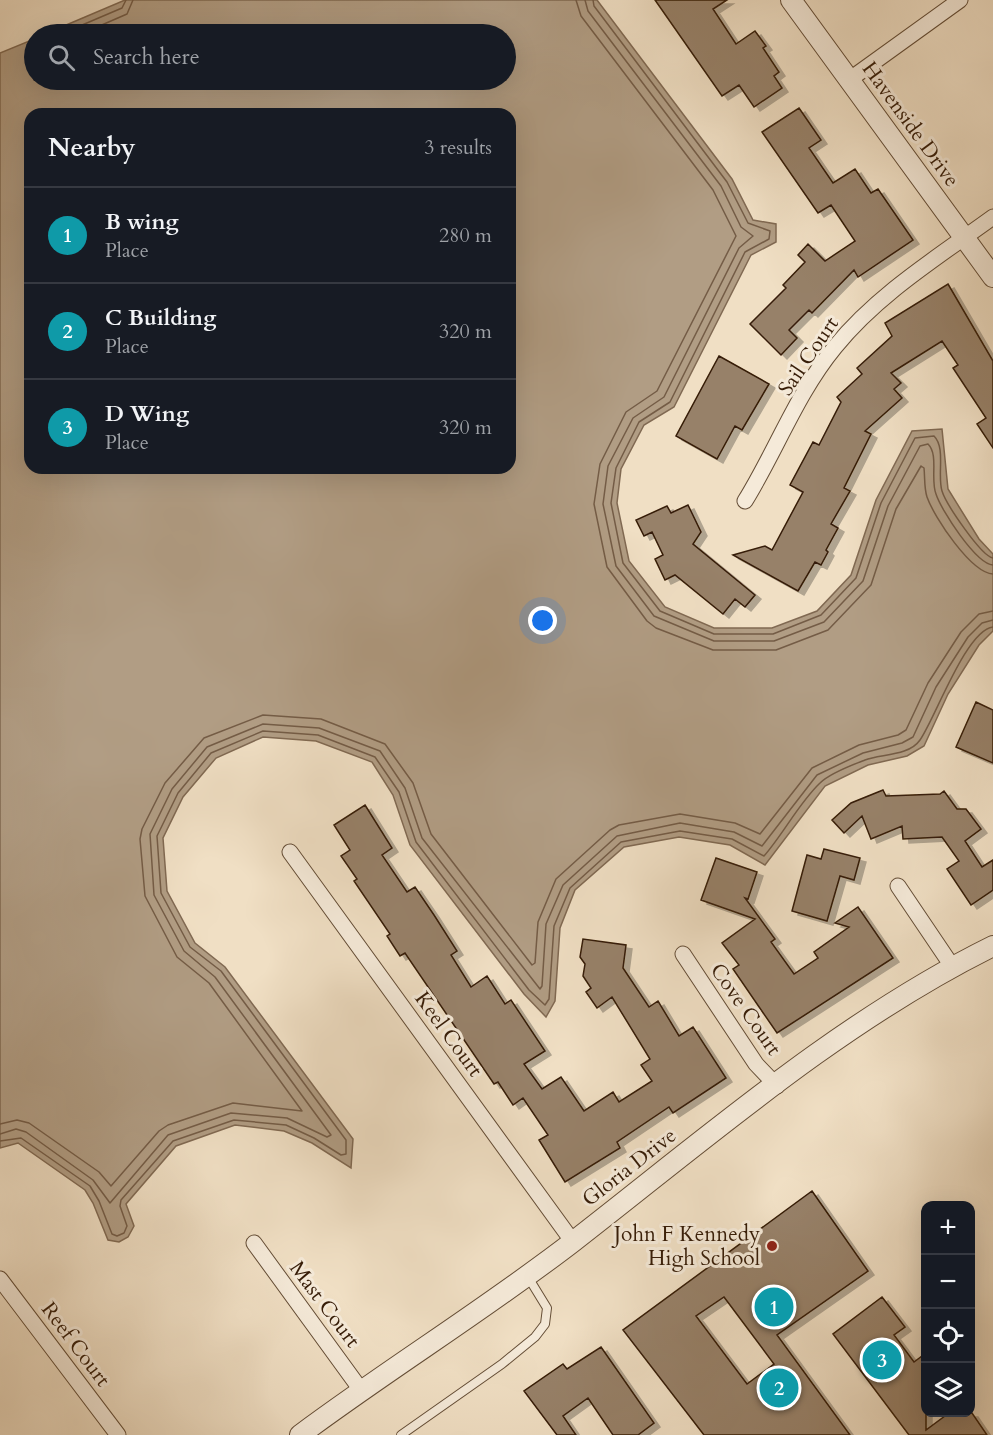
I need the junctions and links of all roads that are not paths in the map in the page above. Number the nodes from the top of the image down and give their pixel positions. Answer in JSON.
{"nodes":[{"id":1,"x":791,"y":0,"type":"edge"},
{"id":2,"x":960,"y":0,"type":"edge"},
{"id":3,"x":849,"y":80,"type":"junction"},
{"id":4,"x":993,"y":218,"type":"edge"},
{"id":5,"x":965,"y":238,"type":"junction"},
{"id":6,"x":993,"y":277,"type":"edge"},
{"id":7,"x":745,"y":501,"type":"dead end"},
{"id":8,"x":290,"y":852,"type":"dead end"},
{"id":9,"x":898,"y":886,"type":"dead end"},
{"id":10,"x":993,"y":945,"type":"edge"},
{"id":11,"x":683,"y":954,"type":"dead end"},
{"id":12,"x":952,"y":966,"type":"junction"},
{"id":13,"x":777,"y":1086,"type":"junction"},
{"id":14,"x":573,"y":1242,"type":"junction"},
{"id":15,"x":254,"y":1243,"type":"dead end"},
{"id":16,"x":527,"y":1276,"type":"junction"},
{"id":17,"x":0,"y":1279,"type":"edge"},
{"id":18,"x":361,"y":1390,"type":"junction"},
{"id":19,"x":118,"y":1435,"type":"edge"},
{"id":20,"x":300,"y":1435,"type":"edge"},
{"id":21,"x":401,"y":1435,"type":"edge"}],
"edges":[{"from":1,"to":3,"type":"street","name":"Havenside Drive"},
{"from":2,"to":3,"type":"street"},
{"from":3,"to":5,"type":"street","name":"Havenside Drive"},
{"from":4,"to":5,"type":"street","name":"Sail Court"},
{"from":5,"to":6,"type":"street","name":"Havenside Drive"},
{"from":5,"to":7,"type":"street","name":"Sail Court"},
{"from":8,"to":14,"type":"street","name":"Keel Court"},
{"from":9,"to":12,"type":"street"},
{"from":10,"to":12,"type":"street","name":"Gloria Drive"},
{"from":11,"to":13,"type":"street","name":"Cove Court"},
{"from":12,"to":13,"type":"street","name":"Gloria Drive"},
{"from":13,"to":14,"type":"street","name":"Gloria Drive"},
{"from":14,"to":16,"type":"street","name":"Gloria Drive"},
{"from":15,"to":18,"type":"street","name":"Mast Court"},
{"from":16,"to":18,"type":"street","name":"Gloria Drive"},
{"from":16,"to":21,"type":"lane"},
{"from":17,"to":19,"type":"street","name":"Reef Court"},
{"from":18,"to":20,"type":"street","name":"Gloria Drive"}]}
